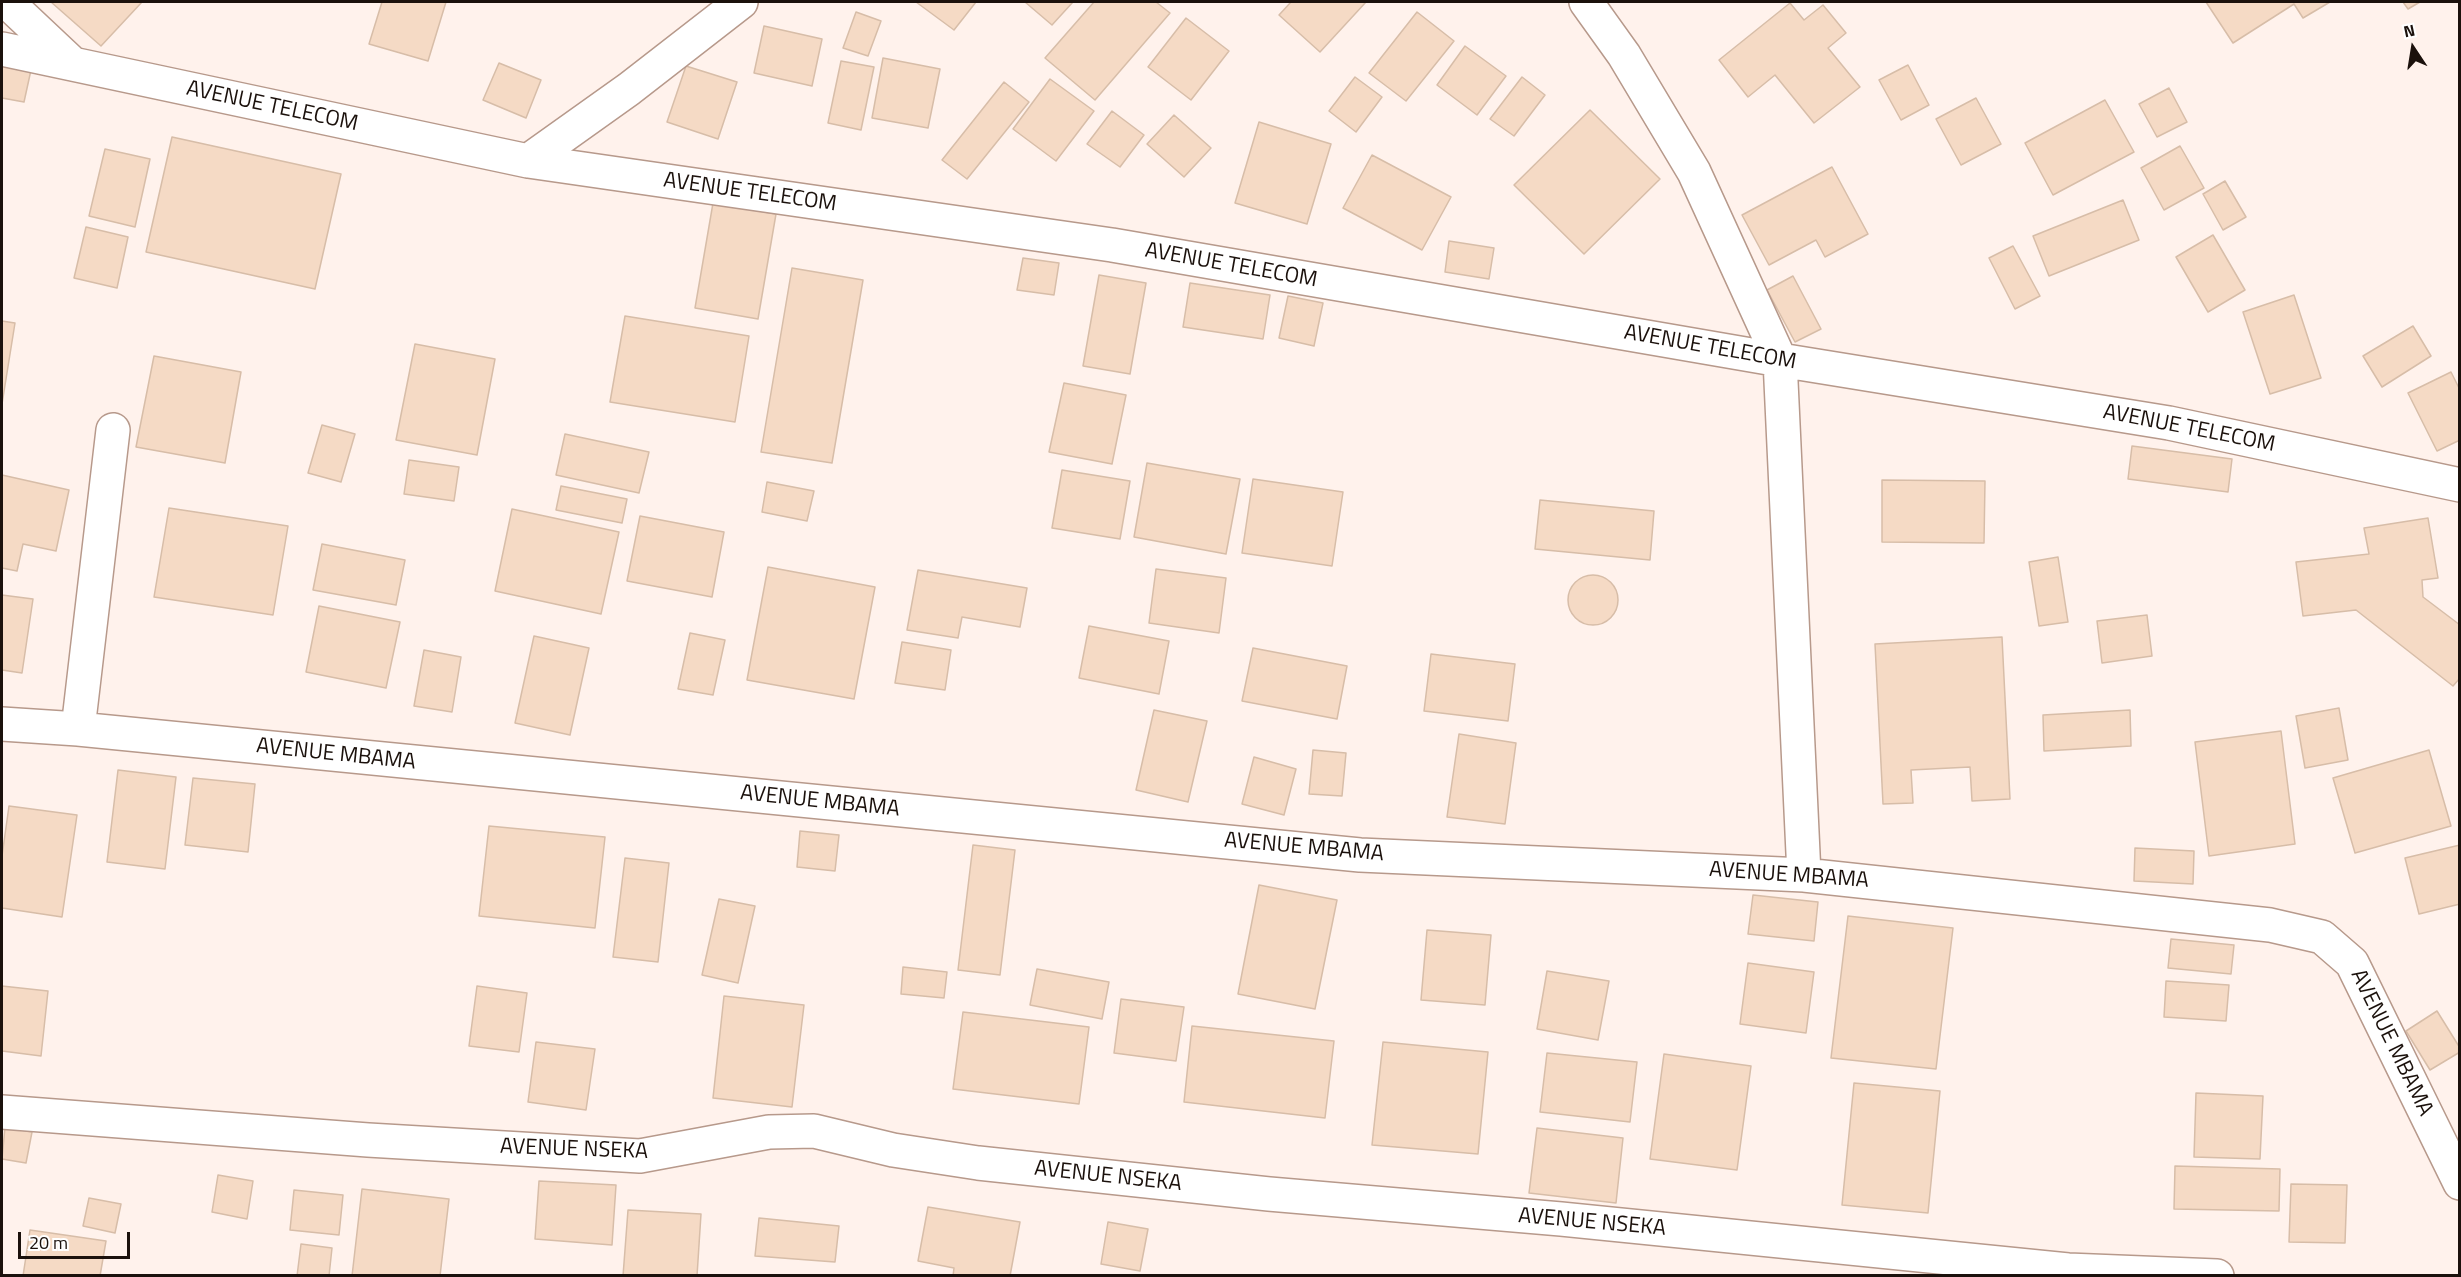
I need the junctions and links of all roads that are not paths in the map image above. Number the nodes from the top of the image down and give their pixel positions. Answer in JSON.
{"nodes":[{"id":1,"x":7,"y":2,"type":"edge"},
{"id":2,"x":741,"y":2,"type":"edge"},
{"id":3,"x":1586,"y":2,"type":"edge"},
{"id":4,"x":2,"y":49,"type":"edge"},
{"id":5,"x":74,"y":65,"type":"junction"},
{"id":6,"x":528,"y":161,"type":"junction"},
{"id":7,"x":1780,"y":360,"type":"junction"},
{"id":8,"x":113,"y":430,"type":"dead end"},
{"id":9,"x":2460,"y":485,"type":"edge"},
{"id":10,"x":2,"y":724,"type":"edge"},
{"id":11,"x":78,"y":729,"type":"junction"},
{"id":12,"x":1804,"y":875,"type":"junction"},
{"id":13,"x":2,"y":1112,"type":"edge"},
{"id":14,"x":2460,"y":1184,"type":"edge"},
{"id":15,"x":2217,"y":1275,"type":"edge"}],
"edges":[{"from":1,"to":5,"type":"street"},
{"from":2,"to":6,"type":"street"},
{"from":3,"to":7,"type":"street"},
{"from":4,"to":5,"type":"street","name":"AVENUE TELECOM"},
{"from":5,"to":6,"type":"street","name":"AVENUE TELECOM"},
{"from":6,"to":7,"type":"street","name":"AVENUE TELECOM"},
{"from":7,"to":9,"type":"street","name":"AVENUE TELECOM"},
{"from":7,"to":12,"type":"street"},
{"from":8,"to":11,"type":"street"},
{"from":10,"to":11,"type":"street","name":"AVENUE MBAMA"},
{"from":11,"to":12,"type":"street","name":"AVENUE MBAMA"},
{"from":12,"to":14,"type":"street","name":"AVENUE MBAMA"},
{"from":13,"to":15,"type":"street","name":"AVENUE NSEKA"}]}
